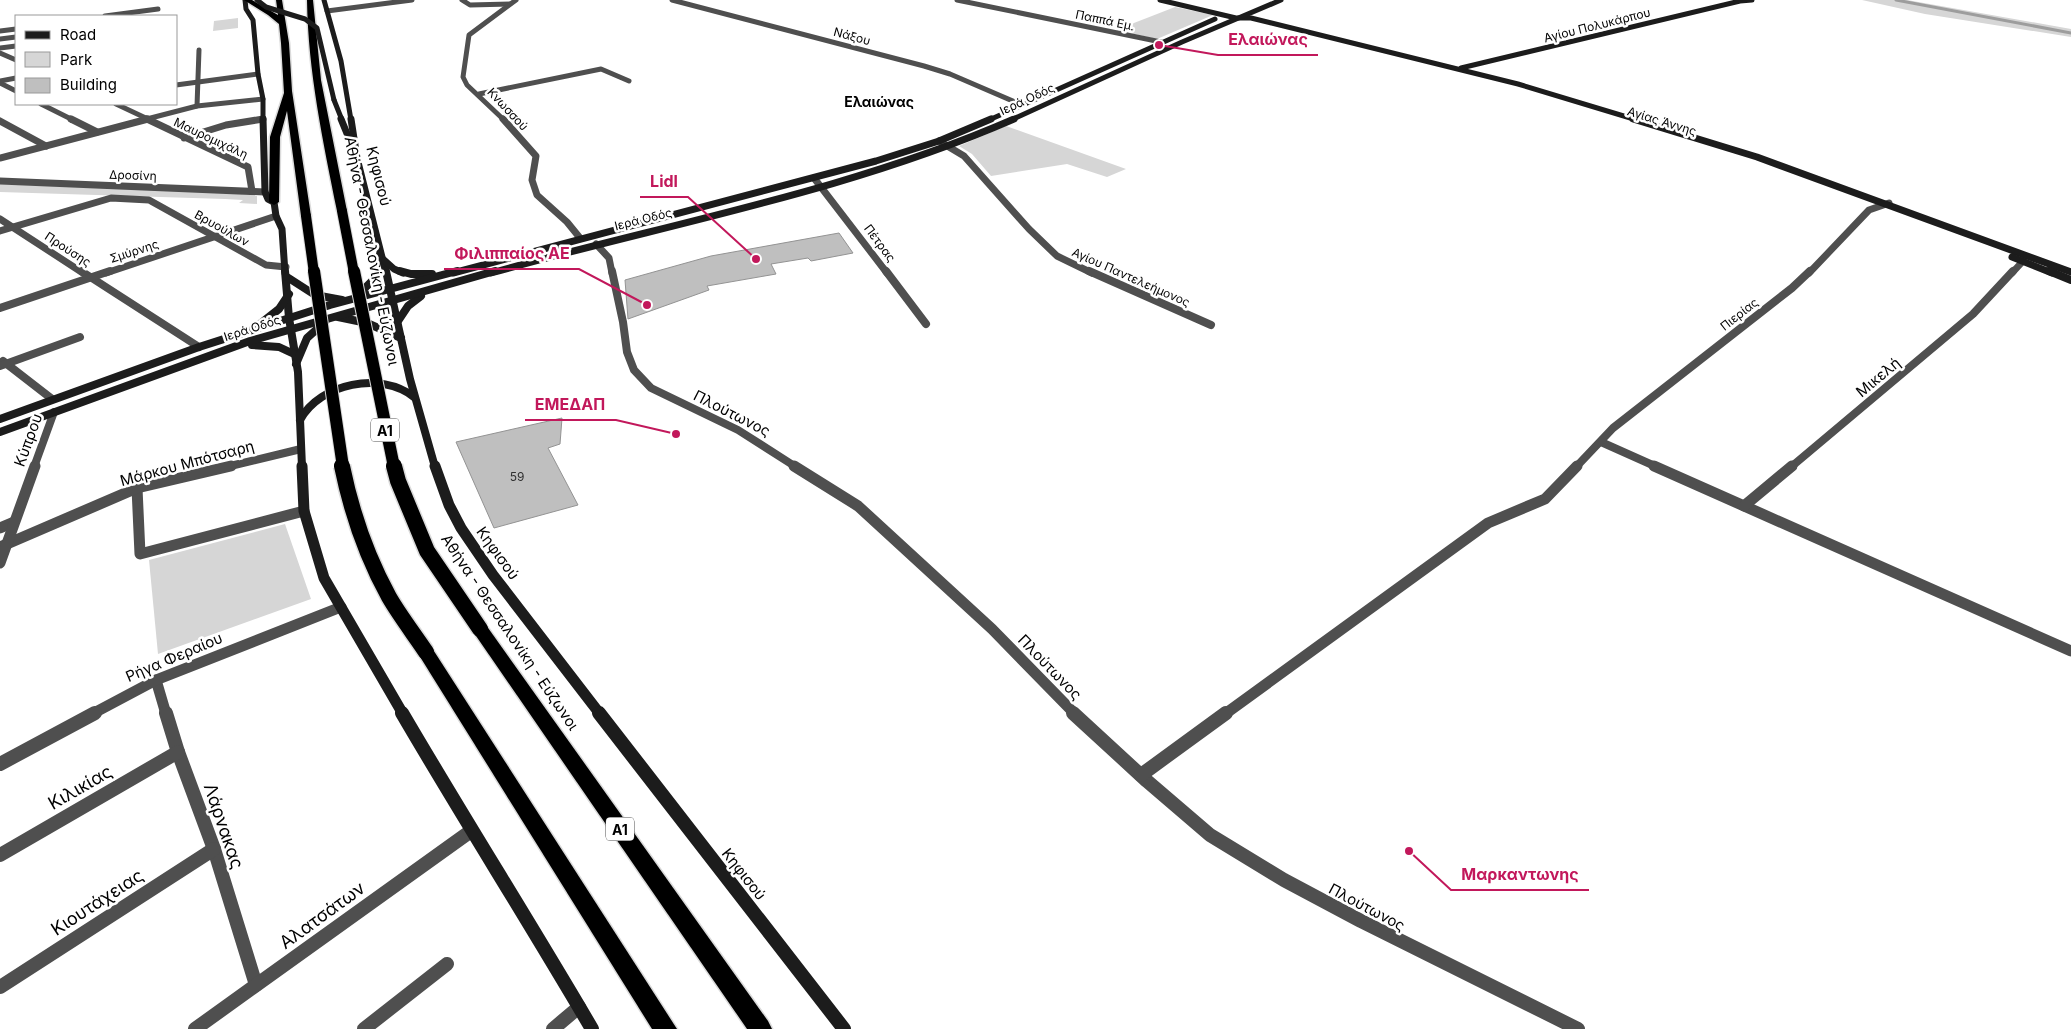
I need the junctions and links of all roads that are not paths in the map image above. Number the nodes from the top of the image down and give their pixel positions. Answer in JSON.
{"nodes":[{"id":1,"x":160,"y":0,"type":"edge"},
{"id":2,"x":246,"y":0,"type":"edge"},
{"id":3,"x":257,"y":0,"type":"edge"},
{"id":4,"x":279,"y":0,"type":"edge"},
{"id":5,"x":310,"y":0,"type":"edge"},
{"id":6,"x":315,"y":0,"type":"edge"},
{"id":7,"x":324,"y":0,"type":"edge"},
{"id":8,"x":412,"y":0,"type":"edge"},
{"id":9,"x":462,"y":0,"type":"edge"},
{"id":10,"x":516,"y":0,"type":"edge"},
{"id":11,"x":672,"y":0,"type":"edge"},
{"id":12,"x":957,"y":0,"type":"edge"},
{"id":13,"x":1160,"y":0,"type":"edge"},
{"id":14,"x":1281,"y":0,"type":"edge"},
{"id":15,"x":1752,"y":0,"type":"edge"},
{"id":16,"x":510,"y":4,"type":"junction"},
{"id":17,"x":158,"y":9,"type":"junction"},
{"id":18,"x":327,"y":12,"type":"junction"},
{"id":19,"x":310,"y":13,"type":"junction"},
{"id":20,"x":1235,"y":14,"type":"junction"},
{"id":21,"x":113,"y":15,"type":"edge"},
{"id":22,"x":156,"y":15,"type":"edge"},
{"id":23,"x":1225,"y":15,"type":"junction"},
{"id":24,"x":282,"y":23,"type":"junction"},
{"id":25,"x":15,"y":29,"type":"edge"},
{"id":26,"x":0,"y":31,"type":"edge"},
{"id":27,"x":15,"y":37,"type":"edge"},
{"id":28,"x":0,"y":39,"type":"edge"},
{"id":29,"x":1161,"y":42,"type":"junction"},
{"id":30,"x":15,"y":46,"type":"edge"},
{"id":31,"x":0,"y":48,"type":"edge"},
{"id":32,"x":199,"y":50,"type":"dead end"},
{"id":33,"x":0,"y":54,"type":"edge"},
{"id":34,"x":15,"y":60,"type":"edge"},
{"id":35,"x":1460,"y":72,"type":"junction"},
{"id":36,"x":1472,"y":72,"type":"junction"},
{"id":37,"x":258,"y":74,"type":"junction"},
{"id":38,"x":15,"y":78,"type":"edge"},
{"id":39,"x":629,"y":81,"type":"dead end"},
{"id":40,"x":0,"y":82,"type":"edge"},
{"id":41,"x":197,"y":82,"type":"junction"},
{"id":42,"x":178,"y":85,"type":"edge"},
{"id":43,"x":15,"y":90,"type":"edge"},
{"id":44,"x":288,"y":91,"type":"junction"},
{"id":45,"x":479,"y":94,"type":"junction"},
{"id":46,"x":263,"y":99,"type":"junction"},
{"id":47,"x":334,"y":100,"type":"junction"},
{"id":48,"x":43,"y":105,"type":"edge"},
{"id":49,"x":118,"y":105,"type":"edge"},
{"id":50,"x":1022,"y":105,"type":"junction"},
{"id":51,"x":198,"y":106,"type":"junction"},
{"id":52,"x":146,"y":119,"type":"junction"},
{"id":53,"x":263,"y":119,"type":"junction"},
{"id":54,"x":0,"y":121,"type":"edge"},
{"id":55,"x":325,"y":125,"type":"junction"},
{"id":56,"x":97,"y":132,"type":"junction"},
{"id":57,"x":184,"y":138,"type":"junction"},
{"id":58,"x":939,"y":141,"type":"junction"},
{"id":59,"x":46,"y":146,"type":"junction"},
{"id":60,"x":950,"y":146,"type":"junction"},
{"id":61,"x":0,"y":158,"type":"edge"},
{"id":62,"x":357,"y":158,"type":"junction"},
{"id":63,"x":814,"y":178,"type":"junction"},
{"id":64,"x":0,"y":181,"type":"edge"},
{"id":65,"x":822,"y":186,"type":"junction"},
{"id":66,"x":252,"y":191,"type":"junction"},
{"id":67,"x":265,"y":192,"type":"junction"},
{"id":68,"x":148,"y":200,"type":"joint"},
{"id":69,"x":274,"y":202,"type":"junction"},
{"id":70,"x":1888,"y":203,"type":"junction"},
{"id":71,"x":1879,"y":206,"type":"junction"},
{"id":72,"x":276,"y":216,"type":"junction"},
{"id":73,"x":0,"y":219,"type":"edge"},
{"id":74,"x":13,"y":227,"type":"junction"},
{"id":75,"x":0,"y":231,"type":"edge"},
{"id":76,"x":214,"y":236,"type":"junction"},
{"id":77,"x":580,"y":238,"type":"junction"},
{"id":78,"x":596,"y":244,"type":"junction"},
{"id":79,"x":381,"y":255,"type":"junction"},
{"id":80,"x":2023,"y":261,"type":"junction"},
{"id":81,"x":286,"y":267,"type":"junction"},
{"id":82,"x":458,"y":272,"type":"junction"},
{"id":83,"x":2071,"y":272,"type":"edge"},
{"id":84,"x":287,"y":277,"type":"junction"},
{"id":85,"x":91,"y":278,"type":"junction"},
{"id":86,"x":2071,"y":280,"type":"edge"},
{"id":87,"x":448,"y":285,"type":"junction"},
{"id":88,"x":390,"y":289,"type":"junction"},
{"id":89,"x":289,"y":294,"type":"junction"},
{"id":90,"x":351,"y":300,"type":"junction"},
{"id":91,"x":393,"y":301,"type":"junction"},
{"id":92,"x":0,"y":308,"type":"edge"},
{"id":93,"x":332,"y":316,"type":"junction"},
{"id":94,"x":289,"y":318,"type":"junction"},
{"id":95,"x":398,"y":321,"type":"junction"},
{"id":96,"x":926,"y":324,"type":"dead end"},
{"id":97,"x":1211,"y":325,"type":"dead end"},
{"id":98,"x":292,"y":329,"type":"junction"},
{"id":99,"x":239,"y":334,"type":"junction"},
{"id":100,"x":80,"y":337,"type":"dead end"},
{"id":101,"x":401,"y":338,"type":"junction"},
{"id":102,"x":199,"y":347,"type":"junction"},
{"id":103,"x":228,"y":349,"type":"junction"},
{"id":104,"x":295,"y":359,"type":"junction"},
{"id":105,"x":2,"y":363,"type":"edge"},
{"id":106,"x":415,"y":398,"type":"junction"},
{"id":107,"x":52,"y":399,"type":"junction"},
{"id":108,"x":54,"y":412,"type":"junction"},
{"id":109,"x":0,"y":419,"type":"edge"},
{"id":110,"x":299,"y":424,"type":"junction"},
{"id":111,"x":0,"y":432,"type":"edge"},
{"id":112,"x":1601,"y":442,"type":"junction"},
{"id":113,"x":301,"y":449,"type":"junction"},
{"id":114,"x":137,"y":488,"type":"junction"},
{"id":115,"x":1744,"y":506,"type":"junction"},
{"id":116,"x":304,"y":511,"type":"junction"},
{"id":117,"x":14,"y":522,"type":"junction"},
{"id":118,"x":0,"y":528,"type":"edge"},
{"id":119,"x":4,"y":545,"type":"edge"},
{"id":120,"x":0,"y":563,"type":"edge"},
{"id":121,"x":341,"y":607,"type":"junction"},
{"id":122,"x":2071,"y":652,"type":"edge"},
{"id":123,"x":156,"y":680,"type":"junction"},
{"id":124,"x":178,"y":752,"type":"junction"},
{"id":125,"x":0,"y":764,"type":"edge"},
{"id":126,"x":1141,"y":775,"type":"junction"},
{"id":127,"x":471,"y":831,"type":"junction"},
{"id":128,"x":214,"y":849,"type":"junction"},
{"id":129,"x":0,"y":855,"type":"edge"},
{"id":130,"x":447,"y":964,"type":"dead end"},
{"id":131,"x":256,"y":985,"type":"junction"},
{"id":132,"x":0,"y":987,"type":"edge"},
{"id":133,"x":579,"y":1007,"type":"junction"},
{"id":134,"x":195,"y":1029,"type":"edge"},
{"id":135,"x":364,"y":1029,"type":"edge"},
{"id":136,"x":553,"y":1029,"type":"edge"},
{"id":137,"x":592,"y":1029,"type":"edge"},
{"id":138,"x":665,"y":1029,"type":"edge"},
{"id":139,"x":760,"y":1029,"type":"edge"},
{"id":140,"x":844,"y":1029,"type":"edge"},
{"id":141,"x":1578,"y":1029,"type":"edge"}],
"edges":[{"from":1,"to":17,"type":"street"},
{"from":2,"to":24,"type":"highway"},
{"from":2,"to":37,"type":"main road"},
{"from":3,"to":47,"type":"main road","bridge":true},
{"from":4,"to":24,"type":"highway"},
{"from":5,"to":19,"type":"highway","name":"Αθήνα - Θεσσαλονίκη - Εύζωνοι","number":"Α1"},
{"from":6,"to":19,"type":"highway"},
{"from":7,"to":18,"type":"main road","name":"Κηφισού"},
{"from":8,"to":18,"type":"street"},
{"from":9,"to":16,"type":"street"},
{"from":10,"to":16,"type":"street","name":"Κνωσσού"},
{"from":11,"to":50,"type":"street","name":"Νάξου"},
{"from":12,"to":29,"type":"street","name":"Παππά Εμ."},
{"from":13,"to":23,"type":"main road","name":"Αγίας Άννης"},
{"from":14,"to":20,"type":"main road","name":"Ιερά Οδός"},
{"from":15,"to":35,"type":"main road","name":"Αγίου Πολυκάρπου"},
{"from":15,"to":36,"type":"main road","name":"Αγίου Πολυκάρπου"},
{"from":16,"to":45,"type":"street","name":"Κνωσσού"},
{"from":17,"to":21,"type":"street"},
{"from":17,"to":22,"type":"street"},
{"from":18,"to":62,"type":"main road","name":"Κηφισού"},
{"from":19,"to":55,"type":"highway","name":"Αθήνα - Θεσσαλονίκη - Εύζωνοι","number":"Α1"},
{"from":20,"to":23,"type":"main road","name":"Αγίας Άννης"},
{"from":20,"to":35,"type":"main road","name":"Αγίας Άννης"},
{"from":20,"to":35,"type":"main road","name":"Αγίας Άννης"},
{"from":20,"to":60,"type":"main road","name":"Ιερά Οδός"},
{"from":23,"to":29,"type":"main road","name":"Ιερά Οδός"},
{"from":24,"to":44,"type":"highway"},
{"from":25,"to":26,"type":"street"},
{"from":27,"to":28,"type":"street"},
{"from":29,"to":50,"type":"main road","name":"Ιερά Οδός"},
{"from":30,"to":31,"type":"street"},
{"from":32,"to":41,"type":"street"},
{"from":33,"to":34,"type":"street"},
{"from":35,"to":36,"type":"main road","name":"Αγίας Άννης"},
{"from":35,"to":71,"type":"main road","name":"Αγίας Άννης"},
{"from":36,"to":70,"type":"main road","name":"Αγίας Άννης"},
{"from":37,"to":41,"type":"street"},
{"from":37,"to":46,"type":"main road"},
{"from":38,"to":40,"type":"street"},
{"from":39,"to":45,"type":"street"},
{"from":40,"to":43,"type":"street"},
{"from":41,"to":42,"type":"street"},
{"from":41,"to":51,"type":"street"},
{"from":44,"to":69,"type":"highway"},
{"from":44,"to":138,"type":"highway","bridge":true},
{"from":45,"to":77,"type":"street","name":"Κνωσσού"},
{"from":46,"to":51,"type":"street"},
{"from":46,"to":53,"type":"main road"},
{"from":47,"to":55,"type":"highway"},
{"from":47,"to":62,"type":"main road"},
{"from":48,"to":56,"type":"street"},
{"from":49,"to":52,"type":"street","name":"Μαυρομιχάλη"},
{"from":50,"to":58,"type":"main road","name":"Ιερά Οδός"},
{"from":51,"to":52,"type":"street"},
{"from":52,"to":56,"type":"street"},
{"from":52,"to":57,"type":"street","name":"Μαυρομιχάλη"},
{"from":53,"to":57,"type":"street"},
{"from":53,"to":67,"type":"main road"},
{"from":54,"to":59,"type":"street"},
{"from":55,"to":139,"type":"highway","name":"Αθήνα - Θεσσαλονίκη - Εύζωνοι","number":"Α1","bridge":true},
{"from":56,"to":59,"type":"street"},
{"from":57,"to":66,"type":"street","name":"Μαυρομιχάλη"},
{"from":58,"to":60,"type":"street","name":"Αγίου Παντελεήμονος"},
{"from":58,"to":63,"type":"main road","name":"Ιερά Οδός"},
{"from":59,"to":61,"type":"street"},
{"from":60,"to":65,"type":"main road","name":"Ιερά Οδός"},
{"from":60,"to":97,"type":"street","name":"Αγίου Παντελεήμονος"},
{"from":62,"to":79,"type":"main road","name":"Κηφισού"},
{"from":63,"to":65,"type":"street","name":"Πέτρας"},
{"from":63,"to":77,"type":"main road","name":"Ιερά Οδός"},
{"from":64,"to":66,"type":"street","name":"Δροσίνη"},
{"from":65,"to":78,"type":"main road","name":"Ιερά Οδός"},
{"from":65,"to":96,"type":"street","name":"Πέτρας"},
{"from":66,"to":67,"type":"street","name":"Δροσίνη"},
{"from":67,"to":69,"type":"main road"},
{"from":68,"to":74,"type":"street","name":"Δροσίνη"},
{"from":68,"to":76,"type":"street","name":"Βρυούλων"},
{"from":69,"to":72,"type":"main road"},
{"from":70,"to":71,"type":"street","name":"Πιερίας"},
{"from":70,"to":83,"type":"main road","name":"Αγίας Άννης"},
{"from":71,"to":80,"type":"main road","name":"Αγίας Άννης"},
{"from":71,"to":112,"type":"street","name":"Πιερίας"},
{"from":72,"to":76,"type":"street","name":"Σμύρνης"},
{"from":72,"to":81,"type":"main road"},
{"from":73,"to":74,"type":"street","name":"Προύσης"},
{"from":74,"to":75,"type":"street","name":"Δροσίνη"},
{"from":74,"to":85,"type":"street","name":"Προύσης"},
{"from":76,"to":81,"type":"street","name":"Βρυούλων"},
{"from":76,"to":85,"type":"street","name":"Σμύρνης"},
{"from":77,"to":82,"type":"main road","name":"Ιερά Οδός"},
{"from":78,"to":87,"type":"main road","name":"Ιερά Οδός"},
{"from":78,"to":126,"type":"street","name":"Πλούτωνος"},
{"from":79,"to":82,"type":"main road"},
{"from":79,"to":88,"type":"main road","name":"Κηφισού"},
{"from":79,"to":90,"type":"main road"},
{"from":80,"to":86,"type":"main road","name":"Αγίας Άννης"},
{"from":80,"to":115,"type":"street","name":"Μικελή"},
{"from":81,"to":84,"type":"main road"},
{"from":82,"to":88,"type":"main road","name":"Ιερά Οδός"},
{"from":84,"to":89,"type":"main road"},
{"from":84,"to":90,"type":"main road"},
{"from":85,"to":92,"type":"street","name":"Σμύρνης"},
{"from":85,"to":102,"type":"street","name":"Προύσης"},
{"from":87,"to":91,"type":"main road","name":"Ιερά Οδός"},
{"from":87,"to":95,"type":"main road"},
{"from":88,"to":90,"type":"main road","name":"Ιερά Οδός"},
{"from":88,"to":91,"type":"main road","name":"Κηφισού"},
{"from":89,"to":94,"type":"main road"},
{"from":89,"to":99,"type":"main road"},
{"from":90,"to":91,"type":"main road"},
{"from":90,"to":93,"type":"main road"},
{"from":90,"to":94,"type":"main road","name":"Ιερά Οδός"},
{"from":91,"to":93,"type":"main road","name":"Ιερά Οδός"},
{"from":91,"to":95,"type":"main road","name":"Κηφισού"},
{"from":93,"to":94,"type":"main road"},
{"from":93,"to":98,"type":"main road","name":"Ιερά Οδός"},
{"from":93,"to":101,"type":"main road"},
{"from":93,"to":104,"type":"main road"},
{"from":94,"to":98,"type":"main road"},
{"from":94,"to":99,"type":"main road","name":"Ιερά Οδός"},
{"from":95,"to":101,"type":"main road","name":"Κηφισού"},
{"from":98,"to":103,"type":"main road","name":"Ιερά Οδός"},
{"from":98,"to":104,"type":"main road"},
{"from":99,"to":102,"type":"main road","name":"Ιερά Οδός"},
{"from":100,"to":105,"type":"street"},
{"from":101,"to":106,"type":"main road","name":"Κηφισού"},
{"from":102,"to":107,"type":"main road","name":"Ιερά Οδός"},
{"from":103,"to":104,"type":"main road"},
{"from":103,"to":108,"type":"main road","name":"Ιερά Οδός"},
{"from":104,"to":110,"type":"main road"},
{"from":105,"to":107,"type":"street"},
{"from":106,"to":110,"type":"main road"},
{"from":106,"to":140,"type":"main road","name":"Κηφισού"},
{"from":107,"to":109,"type":"main road","name":"Ιερά Οδός"},
{"from":108,"to":111,"type":"main road","name":"Ιερά Οδός"},
{"from":108,"to":117,"type":"street","name":"Κύπρου"},
{"from":110,"to":113,"type":"main road"},
{"from":112,"to":115,"type":"street"},
{"from":112,"to":126,"type":"street","name":"Πιερίας"},
{"from":113,"to":114,"type":"street","name":"Μάρκου Μπότσαρη"},
{"from":113,"to":116,"type":"main road"},
{"from":114,"to":116,"type":"street"},
{"from":114,"to":119,"type":"street","name":"Μάρκου Μπότσαρη"},
{"from":115,"to":122,"type":"street"},
{"from":116,"to":121,"type":"main road"},
{"from":117,"to":118,"type":"street"},
{"from":117,"to":119,"type":"street","name":"Κύπρου"},
{"from":119,"to":120,"type":"street","name":"Κύπρου"},
{"from":121,"to":123,"type":"street","name":"Ρήγα Φεραίου"},
{"from":121,"to":127,"type":"main road"},
{"from":123,"to":124,"type":"street","name":"Λάρνακας"},
{"from":123,"to":125,"type":"street","name":"Ρήγα Φεραίου"},
{"from":124,"to":128,"type":"street","name":"Λάρνακας"},
{"from":124,"to":129,"type":"street","name":"Κιλικίας"},
{"from":126,"to":141,"type":"street","name":"Πλούτωνος"},
{"from":127,"to":131,"type":"street","name":"Αλατσάτων"},
{"from":127,"to":133,"type":"main road"},
{"from":128,"to":131,"type":"street","name":"Λάρνακας"},
{"from":128,"to":132,"type":"street","name":"Κιουτάχειας"},
{"from":130,"to":135,"type":"street"},
{"from":131,"to":134,"type":"street","name":"Αλατσάτων"},
{"from":133,"to":136,"type":"street"},
{"from":133,"to":137,"type":"main road"}]}
